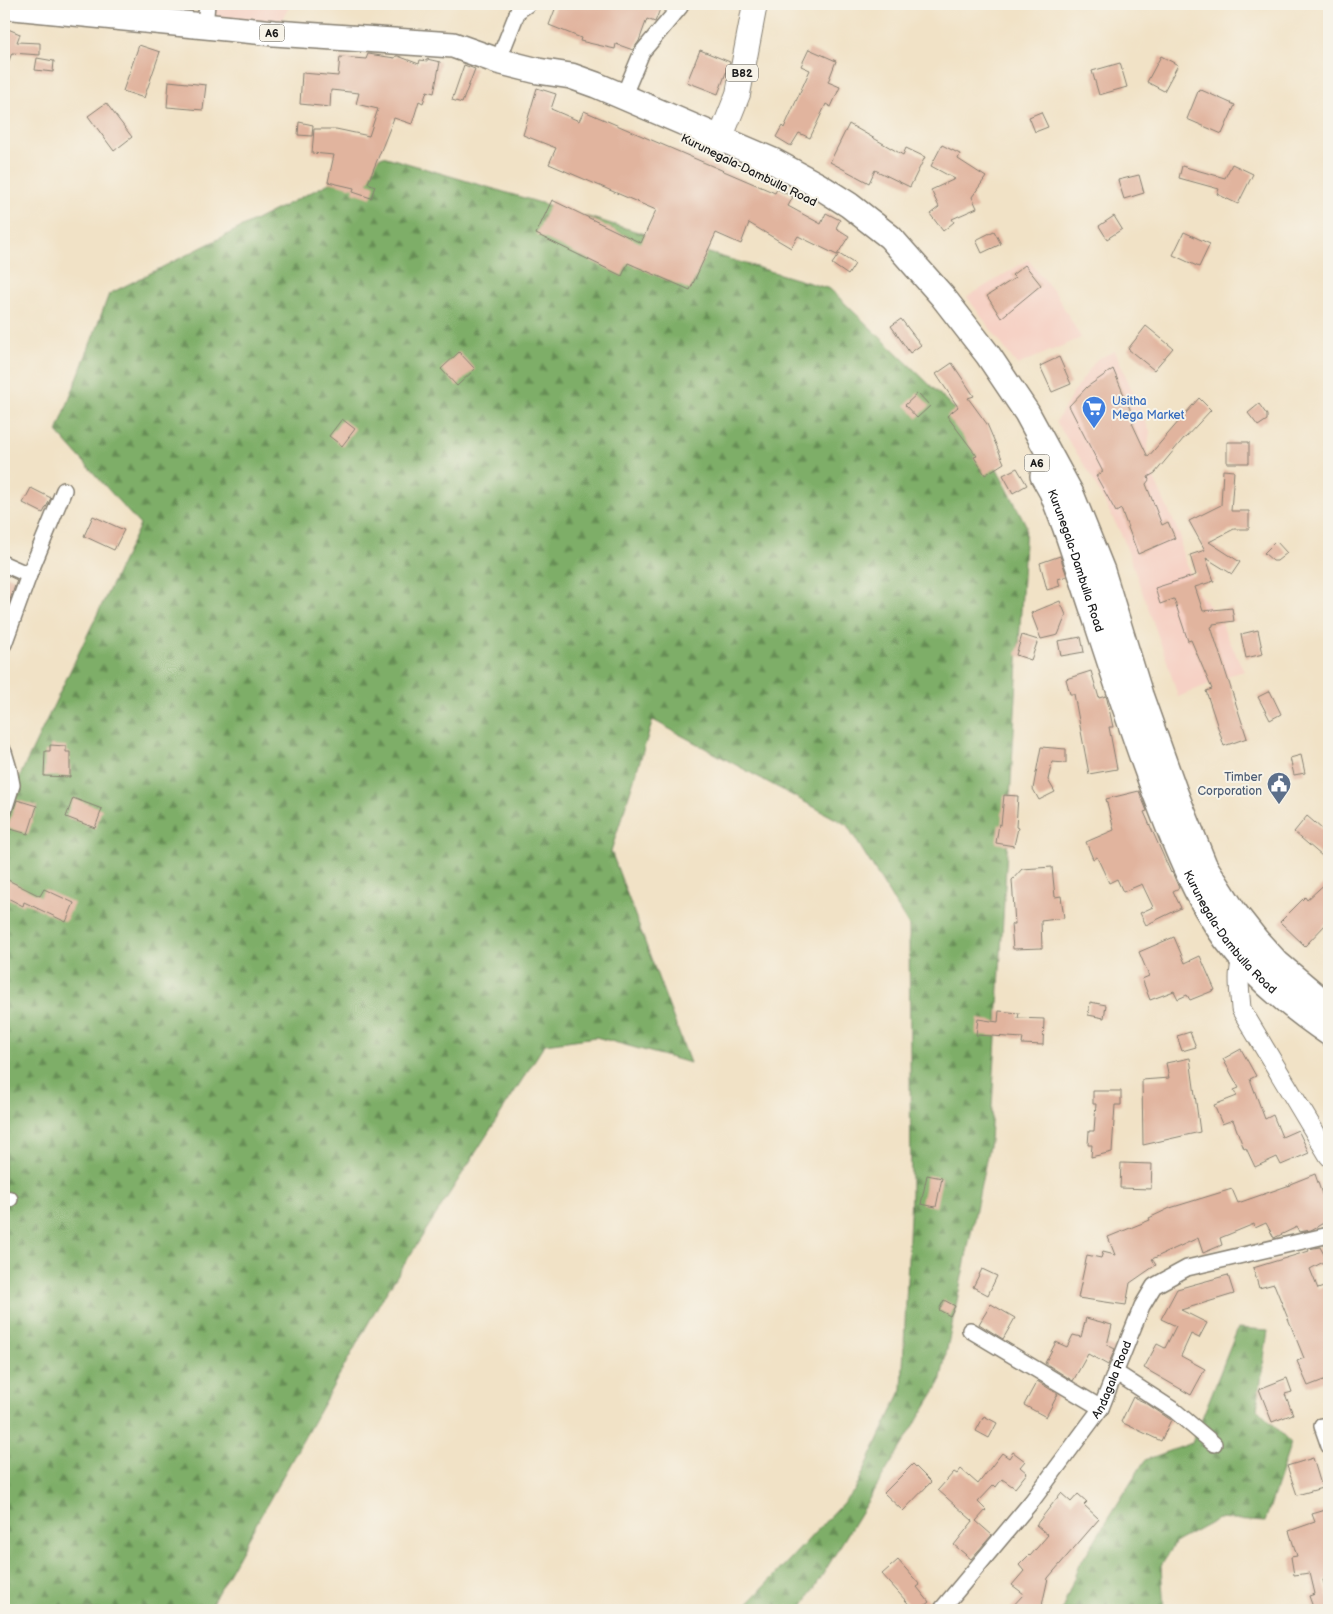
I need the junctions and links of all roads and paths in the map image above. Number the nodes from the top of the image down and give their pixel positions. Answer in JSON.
{"nodes":[{"id":1,"x":528,"y":4,"type":"edge"},
{"id":2,"x":681,"y":4,"type":"edge"},
{"id":3,"x":756,"y":4,"type":"edge"},
{"id":4,"x":4,"y":6,"type":"edge"},
{"id":5,"x":206,"y":15,"type":"edge"},
{"id":6,"x":498,"y":61,"type":"junction"},
{"id":7,"x":538,"y":71,"type":"junction"},
{"id":8,"x":623,"y":97,"type":"junction"},
{"id":9,"x":720,"y":139,"type":"junction"},
{"id":10,"x":64,"y":490,"type":"dead end"},
{"id":11,"x":4,"y":564,"type":"edge"},
{"id":12,"x":29,"y":575,"type":"junction"},
{"id":13,"x":4,"y":644,"type":"edge"},
{"id":14,"x":4,"y":752,"type":"edge"},
{"id":15,"x":4,"y":810,"type":"edge"},
{"id":16,"x":1249,"y":950,"type":"junction"},
{"id":17,"x":1329,"y":1007,"type":"edge"},
{"id":18,"x":1329,"y":1033,"type":"edge"},
{"id":19,"x":1329,"y":1156,"type":"edge"},
{"id":20,"x":1329,"y":1235,"type":"edge"},
{"id":21,"x":970,"y":1330,"type":"dead end"},
{"id":22,"x":1115,"y":1372,"type":"junction"},
{"id":23,"x":1101,"y":1408,"type":"junction"},
{"id":24,"x":1322,"y":1426,"type":"dead end"},
{"id":25,"x":1214,"y":1444,"type":"dead end"},
{"id":26,"x":1329,"y":1446,"type":"edge"},
{"id":27,"x":942,"y":1610,"type":"edge"}],
"edges":[{"from":1,"to":6,"type":"street"},
{"from":2,"to":8,"type":"street"},
{"from":3,"to":9,"type":"main road","number":"B82"},
{"from":4,"to":5,"type":"highway","name":"Kurunegala-Dambulla Road","number":"A6"},
{"from":5,"to":6,"type":"highway","name":"Kurunegala-Dambulla Road","number":"A6"},
{"from":6,"to":7,"type":"highway","name":"Kurunegala-Dambulla Road","number":"A6"},
{"from":7,"to":8,"type":"highway","name":"Kurunegala-Dambulla Road","number":"A6"},
{"from":7,"to":16,"type":"highway","name":"Kurunegala-Dambulla Road","number":"A6"},
{"from":8,"to":9,"type":"highway","name":"Kurunegala-Dambulla Road","number":"A6"},
{"from":9,"to":16,"type":"highway","name":"Kurunegala-Dambulla Road","number":"A6"},
{"from":10,"to":12,"type":"street"},
{"from":11,"to":12,"type":"street"},
{"from":12,"to":13,"type":"street"},
{"from":14,"to":15,"type":"street"},
{"from":16,"to":17,"type":"highway","name":"Kurunegala-Dambulla Road","number":"A6"},
{"from":16,"to":18,"type":"highway","name":"Kurunegala-Dambulla Road","number":"A6"},
{"from":16,"to":19,"type":"street"},
{"from":20,"to":22,"type":"street","name":"Andagala Road"},
{"from":21,"to":23,"type":"street"},
{"from":22,"to":23,"type":"street","name":"Andagala Road"},
{"from":22,"to":25,"type":"street"},
{"from":23,"to":27,"type":"street","name":"Andagala Road"},
{"from":24,"to":26,"type":"street"}]}
